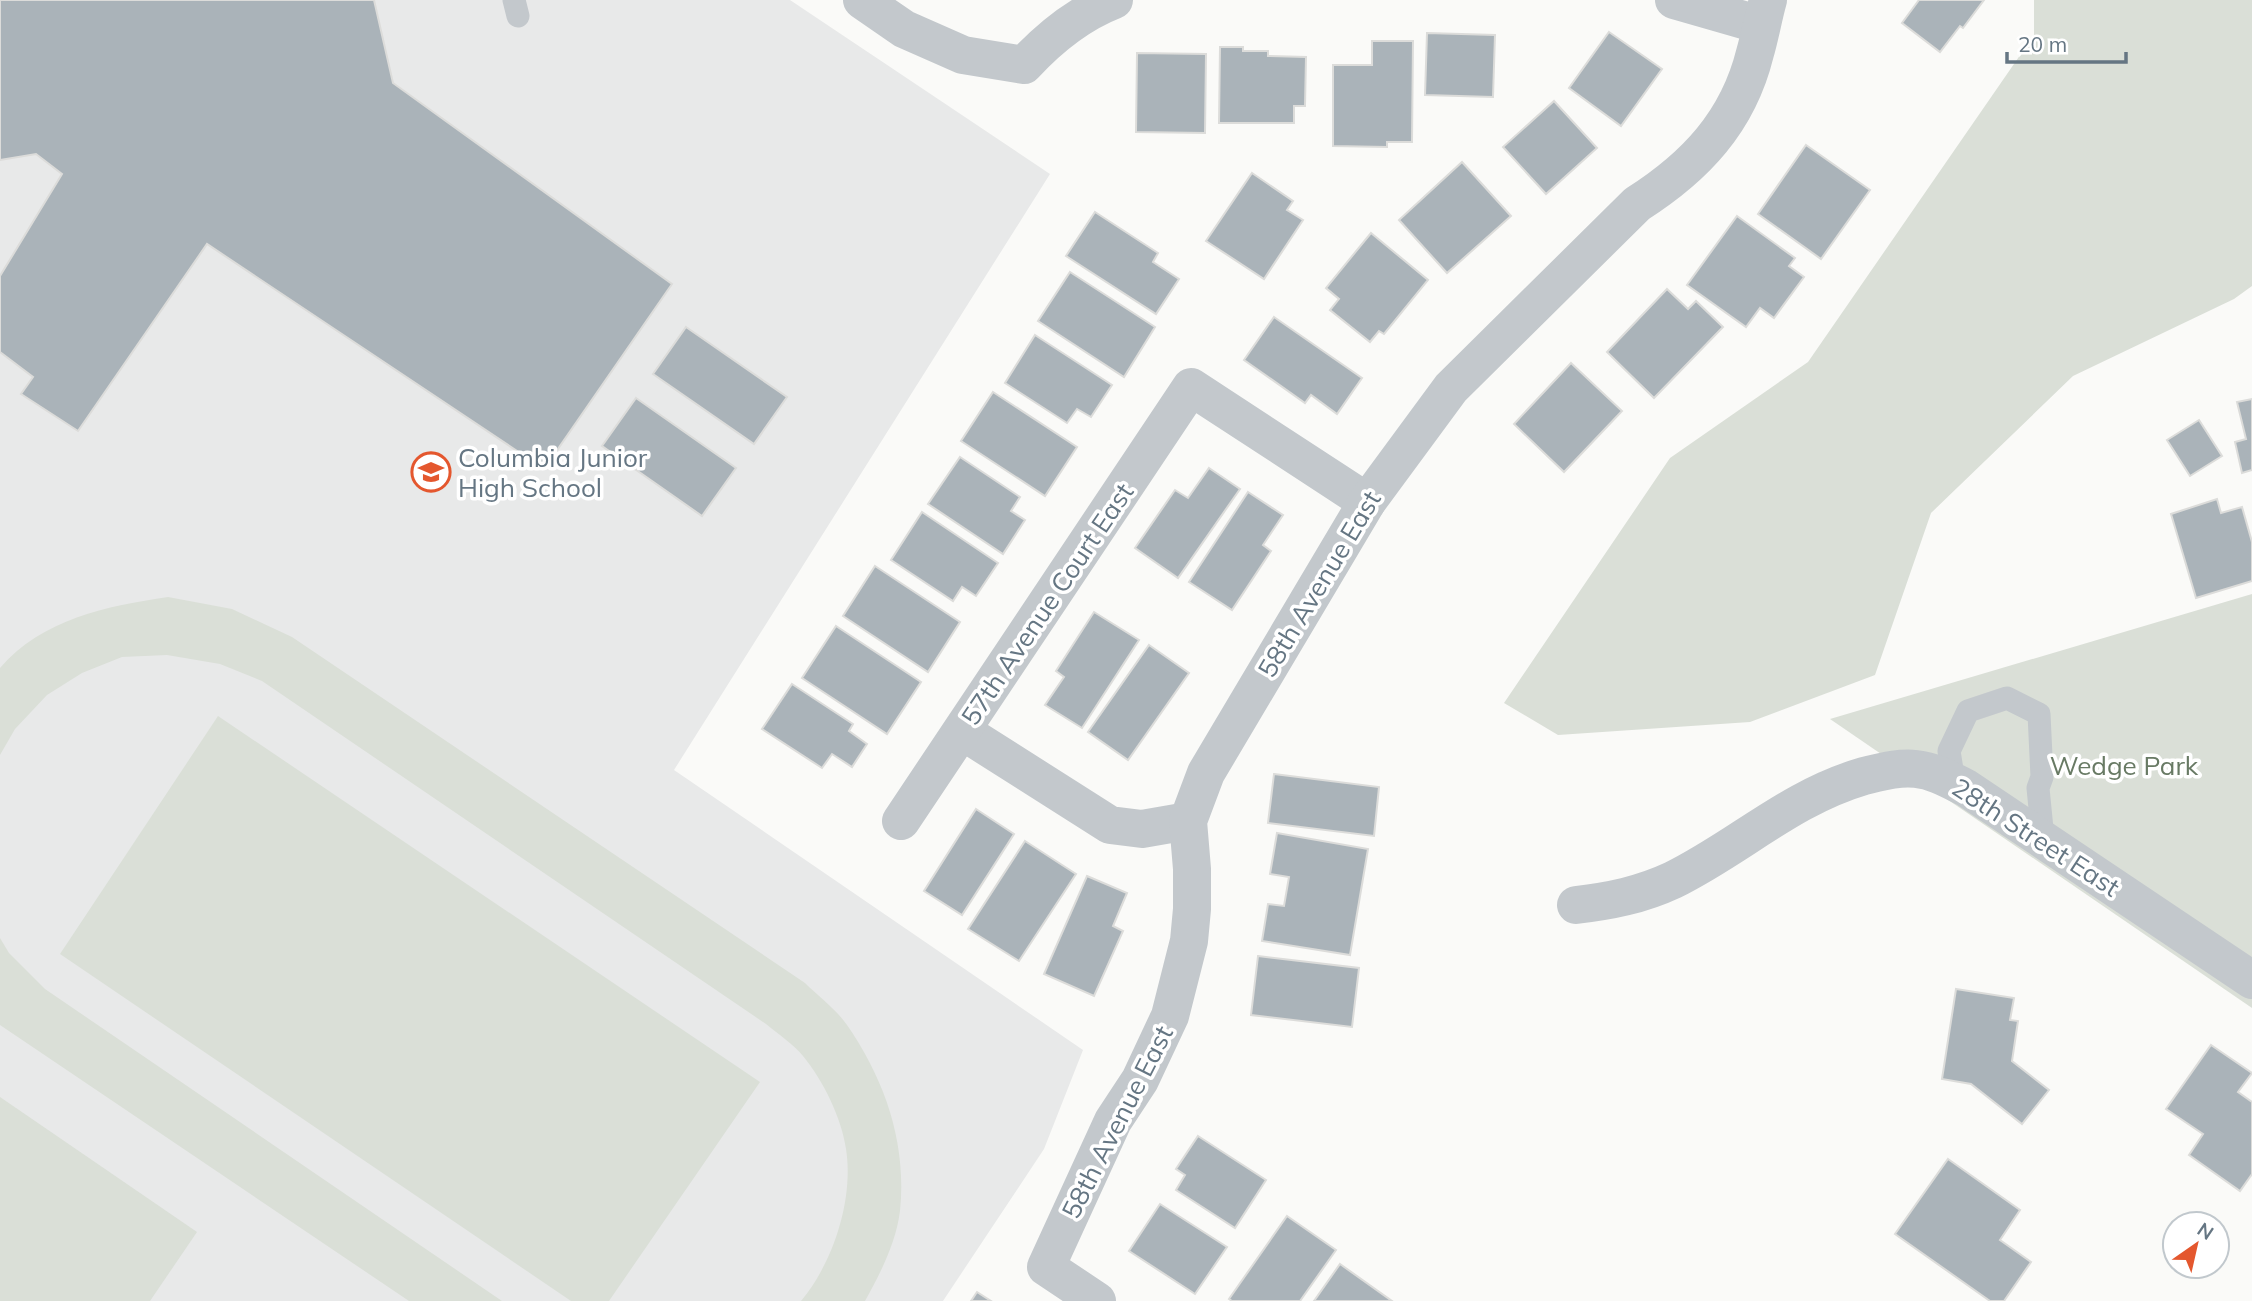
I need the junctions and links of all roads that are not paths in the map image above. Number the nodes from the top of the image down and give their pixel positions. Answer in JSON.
{"nodes":[{"id":1,"x":862,"y":0,"type":"edge"},
{"id":2,"x":1114,"y":0,"type":"edge"},
{"id":3,"x":1674,"y":0,"type":"edge"},
{"id":4,"x":1764,"y":13,"type":"edge"},
{"id":5,"x":1367,"y":502,"type":"junction"},
{"id":6,"x":962,"y":731,"type":"junction"},
{"id":7,"x":1954,"y":782,"type":"junction"},
{"id":8,"x":901,"y":821,"type":"dead end"},
{"id":9,"x":1188,"y":821,"type":"junction"},
{"id":10,"x":2043,"y":839,"type":"junction"},
{"id":11,"x":1576,"y":905,"type":"dead end"},
{"id":12,"x":2252,"y":981,"type":"edge"},
{"id":13,"x":1097,"y":1301,"type":"edge"}],
"edges":[{"from":1,"to":2,"type":"street"},
{"from":3,"to":4,"type":"street"},
{"from":4,"to":5,"type":"street","name":"58th Avenue East"},
{"from":5,"to":6,"type":"street","name":"57th Avenue Court East"},
{"from":5,"to":9,"type":"street","name":"58th Avenue East"},
{"from":6,"to":8,"type":"street","name":"57th Avenue Court East"},
{"from":6,"to":9,"type":"street"},
{"from":7,"to":10,"type":"street","name":"28th Street East"},
{"from":7,"to":10,"type":"lane"},
{"from":7,"to":11,"type":"street","name":"28th Street East"},
{"from":9,"to":13,"type":"street","name":"58th Avenue East"},
{"from":10,"to":12,"type":"street","name":"28th Street East"}]}
